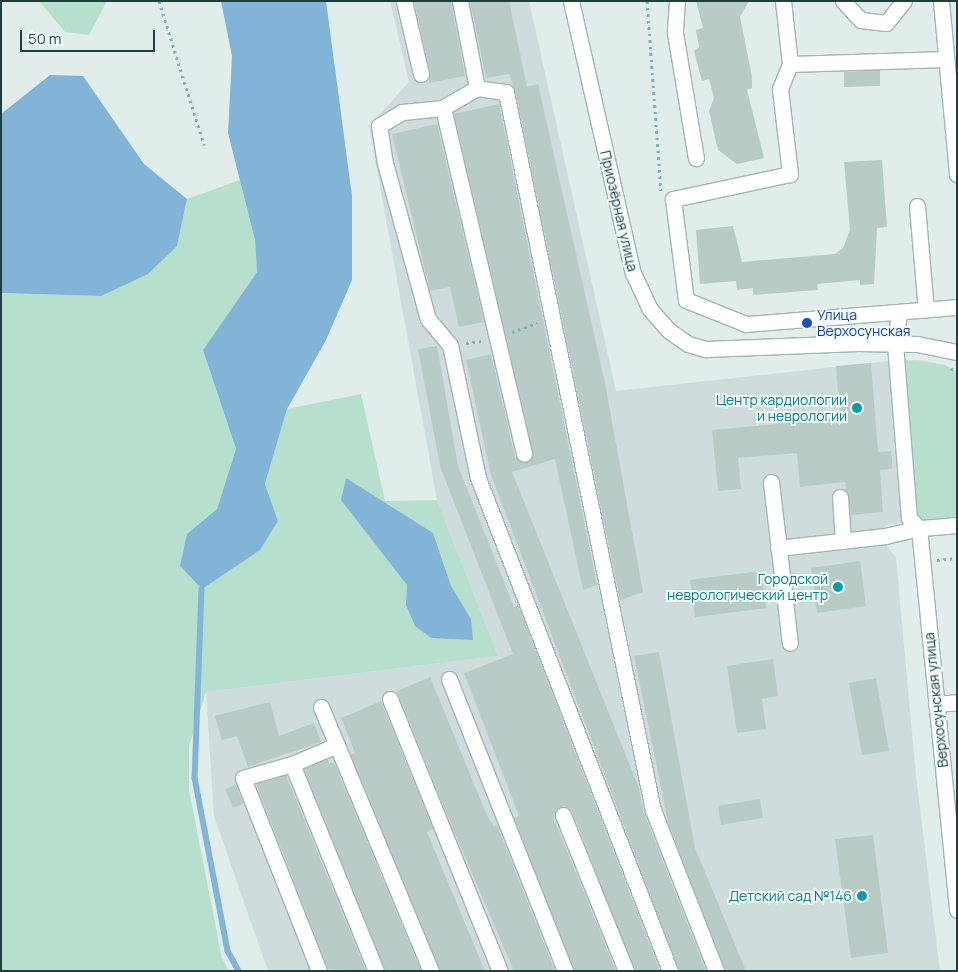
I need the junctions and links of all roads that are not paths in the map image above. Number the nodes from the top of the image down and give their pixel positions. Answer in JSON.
{"nodes":[{"id":1,"x":404,"y":1,"type":"edge"},
{"id":2,"x":460,"y":1,"type":"edge"},
{"id":3,"x":571,"y":1,"type":"edge"},
{"id":4,"x":677,"y":1,"type":"edge"},
{"id":5,"x":783,"y":1,"type":"edge"},
{"id":6,"x":843,"y":1,"type":"edge"},
{"id":7,"x":904,"y":1,"type":"edge"},
{"id":8,"x":941,"y":1,"type":"edge"},
{"id":9,"x":946,"y":59,"type":"junction"},
{"id":10,"x":790,"y":64,"type":"junction"},
{"id":11,"x":421,"y":74,"type":"dead end"},
{"id":12,"x":477,"y":88,"type":"junction"},
{"id":13,"x":443,"y":108,"type":"junction"},
{"id":14,"x":696,"y":158,"type":"dead end"},
{"id":15,"x":957,"y":174,"type":"edge"},
{"id":16,"x":917,"y":206,"type":"dead end"},
{"id":17,"x":957,"y":307,"type":"edge"},
{"id":18,"x":926,"y":310,"type":"junction"},
{"id":19,"x":899,"y":312,"type":"junction"},
{"id":20,"x":895,"y":344,"type":"junction"},
{"id":21,"x":957,"y":352,"type":"edge"},
{"id":22,"x":524,"y":454,"type":"dead end"},
{"id":23,"x":771,"y":482,"type":"dead end"},
{"id":24,"x":840,"y":497,"type":"dead end"},
{"id":25,"x":957,"y":525,"type":"edge"},
{"id":26,"x":919,"y":528,"type":"junction"},
{"id":27,"x":843,"y":541,"type":"junction"},
{"id":28,"x":778,"y":548,"type":"junction"},
{"id":29,"x":790,"y":643,"type":"dead end"},
{"id":30,"x":449,"y":679,"type":"dead end"},
{"id":31,"x":390,"y":699,"type":"dead end"},
{"id":32,"x":957,"y":702,"type":"edge"},
{"id":33,"x":936,"y":704,"type":"junction"},
{"id":34,"x":321,"y":707,"type":"dead end"},
{"id":35,"x":337,"y":745,"type":"junction"},
{"id":36,"x":292,"y":764,"type":"junction"},
{"id":37,"x":563,"y":815,"type":"dead end"},
{"id":38,"x":953,"y":834,"type":"edge"},
{"id":39,"x":957,"y":910,"type":"edge"},
{"id":40,"x":319,"y":971,"type":"edge"},
{"id":41,"x":376,"y":971,"type":"edge"},
{"id":42,"x":431,"y":971,"type":"edge"},
{"id":43,"x":500,"y":971,"type":"edge"},
{"id":44,"x":565,"y":971,"type":"edge"},
{"id":45,"x":626,"y":971,"type":"edge"},
{"id":46,"x":670,"y":971,"type":"edge"},
{"id":47,"x":716,"y":971,"type":"edge"}],
"edges":[{"from":1,"to":11,"type":"street"},
{"from":2,"to":12,"type":"street"},
{"from":3,"to":20,"type":"street","name":"Приозёрная улица"},
{"from":4,"to":14,"type":"street"},
{"from":5,"to":10,"type":"street"},
{"from":6,"to":7,"type":"street"},
{"from":8,"to":9,"type":"street"},
{"from":9,"to":10,"type":"street"},
{"from":9,"to":15,"type":"street"},
{"from":10,"to":19,"type":"street"},
{"from":12,"to":13,"type":"street"},
{"from":12,"to":47,"type":"street"},
{"from":13,"to":22,"type":"street"},
{"from":13,"to":46,"type":"street"},
{"from":16,"to":18,"type":"street"},
{"from":17,"to":18,"type":"street"},
{"from":18,"to":19,"type":"street"},
{"from":19,"to":20,"type":"street"},
{"from":20,"to":21,"type":"street","name":"Приозёрная улица"},
{"from":20,"to":26,"type":"street"},
{"from":23,"to":28,"type":"street"},
{"from":24,"to":27,"type":"street"},
{"from":25,"to":26,"type":"street"},
{"from":26,"to":27,"type":"street"},
{"from":26,"to":33,"type":"street","name":"Верхосунская улица"},
{"from":27,"to":28,"type":"street"},
{"from":28,"to":29,"type":"street"},
{"from":30,"to":44,"type":"street"},
{"from":31,"to":43,"type":"street"},
{"from":32,"to":33,"type":"street"},
{"from":33,"to":38,"type":"street","name":"Верхосунская улица"},
{"from":34,"to":35,"type":"street"},
{"from":35,"to":36,"type":"street"},
{"from":35,"to":42,"type":"street"},
{"from":36,"to":40,"type":"street"},
{"from":36,"to":41,"type":"street"},
{"from":37,"to":45,"type":"street"},
{"from":38,"to":39,"type":"street","name":"Верхосунская улица"}]}
